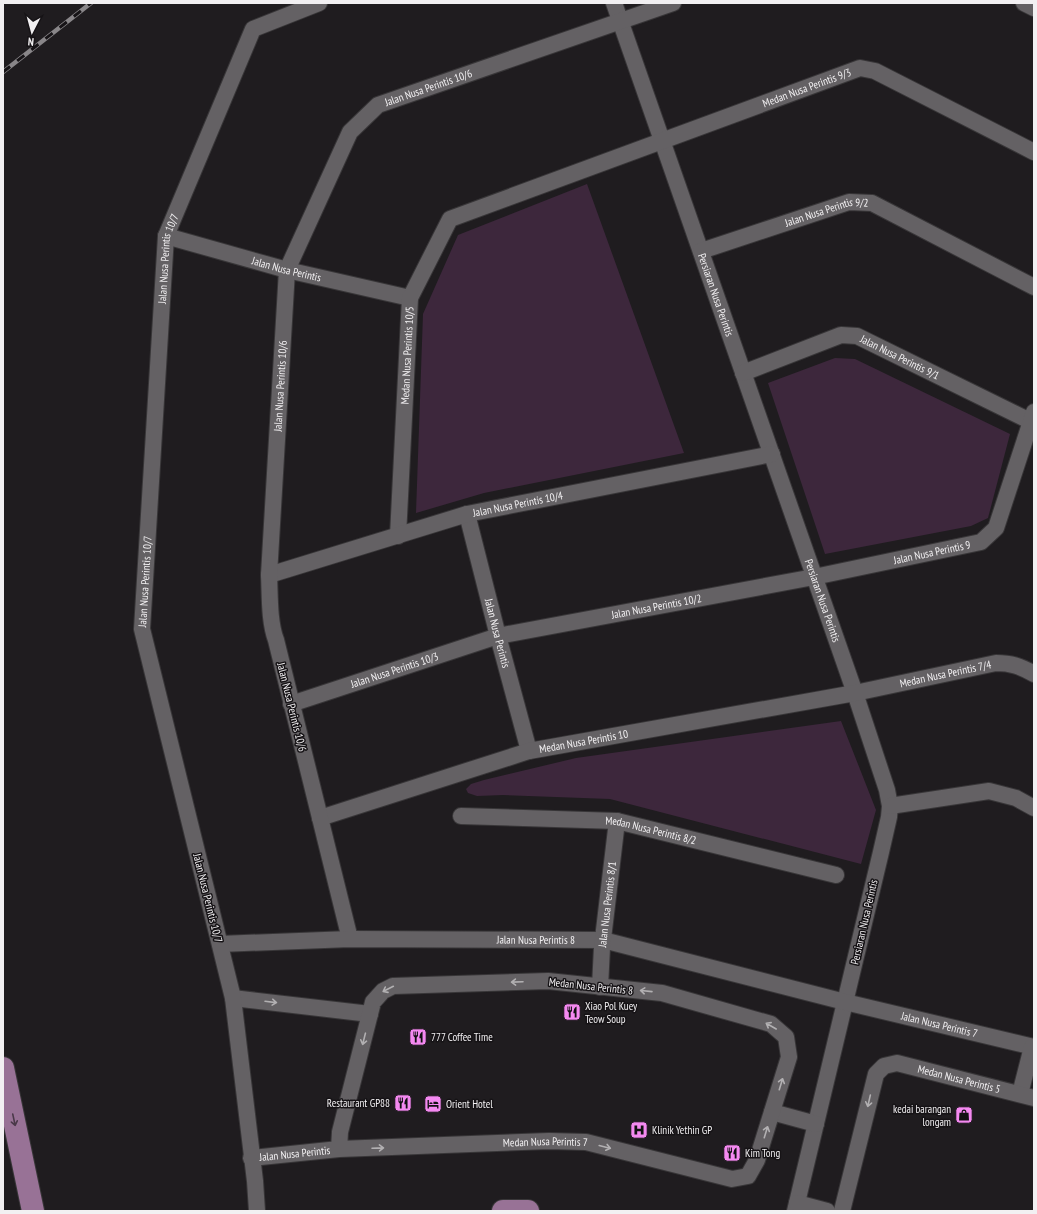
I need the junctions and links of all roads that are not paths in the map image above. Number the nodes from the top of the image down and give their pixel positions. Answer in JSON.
{"nodes":[{"id":1,"x":319,"y":3,"type":"edge"},
{"id":2,"x":614,"y":3,"type":"edge"},
{"id":3,"x":673,"y":3,"type":"edge"},
{"id":4,"x":1024,"y":3,"type":"edge"},
{"id":5,"x":1034,"y":8,"type":"edge"},
{"id":6,"x":621,"y":22,"type":"junction"},
{"id":7,"x":662,"y":141,"type":"junction"},
{"id":8,"x":1034,"y":152,"type":"edge"},
{"id":9,"x":166,"y":236,"type":"junction"},
{"id":10,"x":701,"y":251,"type":"junction"},
{"id":11,"x":286,"y":270,"type":"junction"},
{"id":12,"x":1034,"y":287,"type":"edge"},
{"id":13,"x":410,"y":298,"type":"junction"},
{"id":14,"x":743,"y":372,"type":"junction"},
{"id":15,"x":1032,"y":417,"type":"edge"},
{"id":16,"x":772,"y":454,"type":"junction"},
{"id":17,"x":468,"y":514,"type":"junction"},
{"id":18,"x":398,"y":536,"type":"junction"},
{"id":19,"x":269,"y":575,"type":"junction"},
{"id":20,"x":814,"y":577,"type":"junction"},
{"id":21,"x":498,"y":636,"type":"junction"},
{"id":22,"x":1034,"y":674,"type":"edge"},
{"id":23,"x":855,"y":693,"type":"junction"},
{"id":24,"x":292,"y":704,"type":"junction"},
{"id":25,"x":530,"y":751,"type":"junction"},
{"id":26,"x":890,"y":806,"type":"junction"},
{"id":27,"x":1034,"y":808,"type":"edge"},
{"id":28,"x":461,"y":816,"type":"dead end"},
{"id":29,"x":320,"y":818,"type":"junction"},
{"id":30,"x":618,"y":822,"type":"junction"},
{"id":31,"x":836,"y":875,"type":"dead end"},
{"id":32,"x":350,"y":939,"type":"junction"},
{"id":33,"x":603,"y":940,"type":"junction"},
{"id":34,"x":220,"y":944,"type":"junction"},
{"id":35,"x":600,"y":987,"type":"junction"},
{"id":36,"x":233,"y":998,"type":"junction"},
{"id":37,"x":845,"y":1002,"type":"junction"},
{"id":38,"x":372,"y":1008,"type":"junction"},
{"id":39,"x":1033,"y":1047,"type":"edge"},
{"id":40,"x":3,"y":1068,"type":"edge"},
{"id":41,"x":1027,"y":1096,"type":"edge"},
{"id":42,"x":772,"y":1112,"type":"junction"},
{"id":43,"x":816,"y":1124,"type":"junction"},
{"id":44,"x":339,"y":1149,"type":"junction"},
{"id":45,"x":252,"y":1158,"type":"junction"},
{"id":46,"x":796,"y":1207,"type":"edge"},
{"id":47,"x":33,"y":1211,"type":"edge"},
{"id":48,"x":257,"y":1211,"type":"edge"},
{"id":49,"x":503,"y":1211,"type":"edge"},
{"id":50,"x":528,"y":1211,"type":"edge"},
{"id":51,"x":827,"y":1211,"type":"edge"},
{"id":52,"x":842,"y":1211,"type":"edge"}],
"edges":[{"from":1,"to":9,"type":"street","name":"Jalan Nusa Perintis 10/7"},
{"from":2,"to":6,"type":"street","name":"Persiaran Nusa Perintis"},
{"from":3,"to":6,"type":"street","name":"Jalan Nusa Perintis 10/6"},
{"from":4,"to":5,"type":"street"},
{"from":6,"to":7,"type":"street","name":"Persiaran Nusa Perintis"},
{"from":6,"to":11,"type":"street","name":"Jalan Nusa Perintis 10/6"},
{"from":7,"to":8,"type":"street","name":"Medan Nusa Perintis 9/3"},
{"from":7,"to":10,"type":"street","name":"Persiaran Nusa Perintis"},
{"from":7,"to":13,"type":"street","name":"Medan Nusa Perintis 10/5"},
{"from":9,"to":11,"type":"street","name":"Jalan Nusa Perintis"},
{"from":9,"to":34,"type":"street","name":"Jalan Nusa Perintis 10/7"},
{"from":10,"to":12,"type":"street","name":"Jalan Nusa Perintis 9/2"},
{"from":10,"to":14,"type":"street","name":"Persiaran Nusa Perintis"},
{"from":11,"to":13,"type":"street","name":"Jalan Nusa Perintis"},
{"from":11,"to":19,"type":"street","name":"Jalan Nusa Perintis 10/6"},
{"from":13,"to":18,"type":"street","name":"Medan Nusa Perintis 10/5"},
{"from":14,"to":15,"type":"street","name":"Jalan Nusa Perintis 9/1"},
{"from":14,"to":16,"type":"street","name":"Persiaran Nusa Perintis"},
{"from":15,"to":20,"type":"street","name":"Jalan Nusa Perintis 9"},
{"from":16,"to":17,"type":"street","name":"Jalan Nusa Perintis 10/4"},
{"from":16,"to":20,"type":"street","name":"Persiaran Nusa Perintis"},
{"from":17,"to":18,"type":"street","name":"Jalan Nusa Perintis 10/4"},
{"from":17,"to":21,"type":"street","name":"Jalan Nusa Perintis"},
{"from":18,"to":19,"type":"street","name":"Jalan Nusa Perintis 10/4"},
{"from":19,"to":24,"type":"street","name":"Jalan Nusa Perintis 10/6"},
{"from":20,"to":21,"type":"street","name":"Jalan Nusa Perintis 10/2"},
{"from":20,"to":23,"type":"street","name":"Persiaran Nusa Perintis"},
{"from":21,"to":24,"type":"street","name":"Jalan Nusa Perintis 10/3"},
{"from":21,"to":25,"type":"street","name":"Jalan Nusa Perintis"},
{"from":22,"to":23,"type":"street","name":"Medan Nusa Perintis 7/4"},
{"from":23,"to":25,"type":"street","name":"Medan Nusa Perintis 10"},
{"from":23,"to":26,"type":"street","name":"Persiaran Nusa Perintis"},
{"from":24,"to":29,"type":"street","name":"Jalan Nusa Perintis 10/6"},
{"from":25,"to":29,"type":"street","name":"Medan Nusa Perintis 10"},
{"from":26,"to":27,"type":"street"},
{"from":26,"to":37,"type":"street","name":"Persiaran Nusa Perintis"},
{"from":28,"to":30,"type":"street","name":"Medan Nusa Perintis 8/2"},
{"from":29,"to":32,"type":"street","name":"Jalan Nusa Perintis 10/6"},
{"from":30,"to":31,"type":"street","name":"Medan Nusa Perintis 8/2"},
{"from":30,"to":33,"type":"street","name":"Jalan Nusa Perintis 8/1"},
{"from":32,"to":33,"type":"street","name":"Jalan Nusa Perintis 8"},
{"from":32,"to":34,"type":"street","name":"Jalan Nusa Perintis 8"},
{"from":33,"to":35,"type":"street","name":"Jalan Nusa Perintis 8/1"},
{"from":33,"to":37,"type":"street","name":"Jalan Nusa Perintis 8"},
{"from":34,"to":36,"type":"street","name":"Jalan Nusa Perintis 10/7"},
{"from":35,"to":38,"type":"street","name":"Medan Nusa Perintis 8","one_way":true},
{"from":42,"to":35,"type":"street","name":"Medan Nusa Perintis 8","one_way":true},
{"from":36,"to":38,"type":"street","one_way":true},
{"from":36,"to":45,"type":"street","name":"Jalan Nusa Perintis 10/7"},
{"from":37,"to":39,"type":"street","name":"Jalan Nusa Perintis 7"},
{"from":37,"to":43,"type":"street","name":"Persiaran Nusa Perintis"},
{"from":38,"to":44,"type":"street","one_way":true},
{"from":39,"to":41,"type":"street"},
{"from":40,"to":47,"type":"main road","one_way":true},
{"from":41,"to":52,"type":"street","name":"Medan Nusa Perintis 5","one_way":true},
{"from":42,"to":43,"type":"street"},
{"from":44,"to":42,"type":"street","name":"Medan Nusa Perintis 7","one_way":true},
{"from":43,"to":46,"type":"street","name":"Persiaran Nusa Perintis"},
{"from":44,"to":45,"type":"street","name":"Jalan Nusa Perintis"},
{"from":45,"to":48,"type":"street","name":"Jalan Nusa Perintis 10/7"},
{"from":46,"to":51,"type":"street"},
{"from":49,"to":50,"type":"main road"}]}
